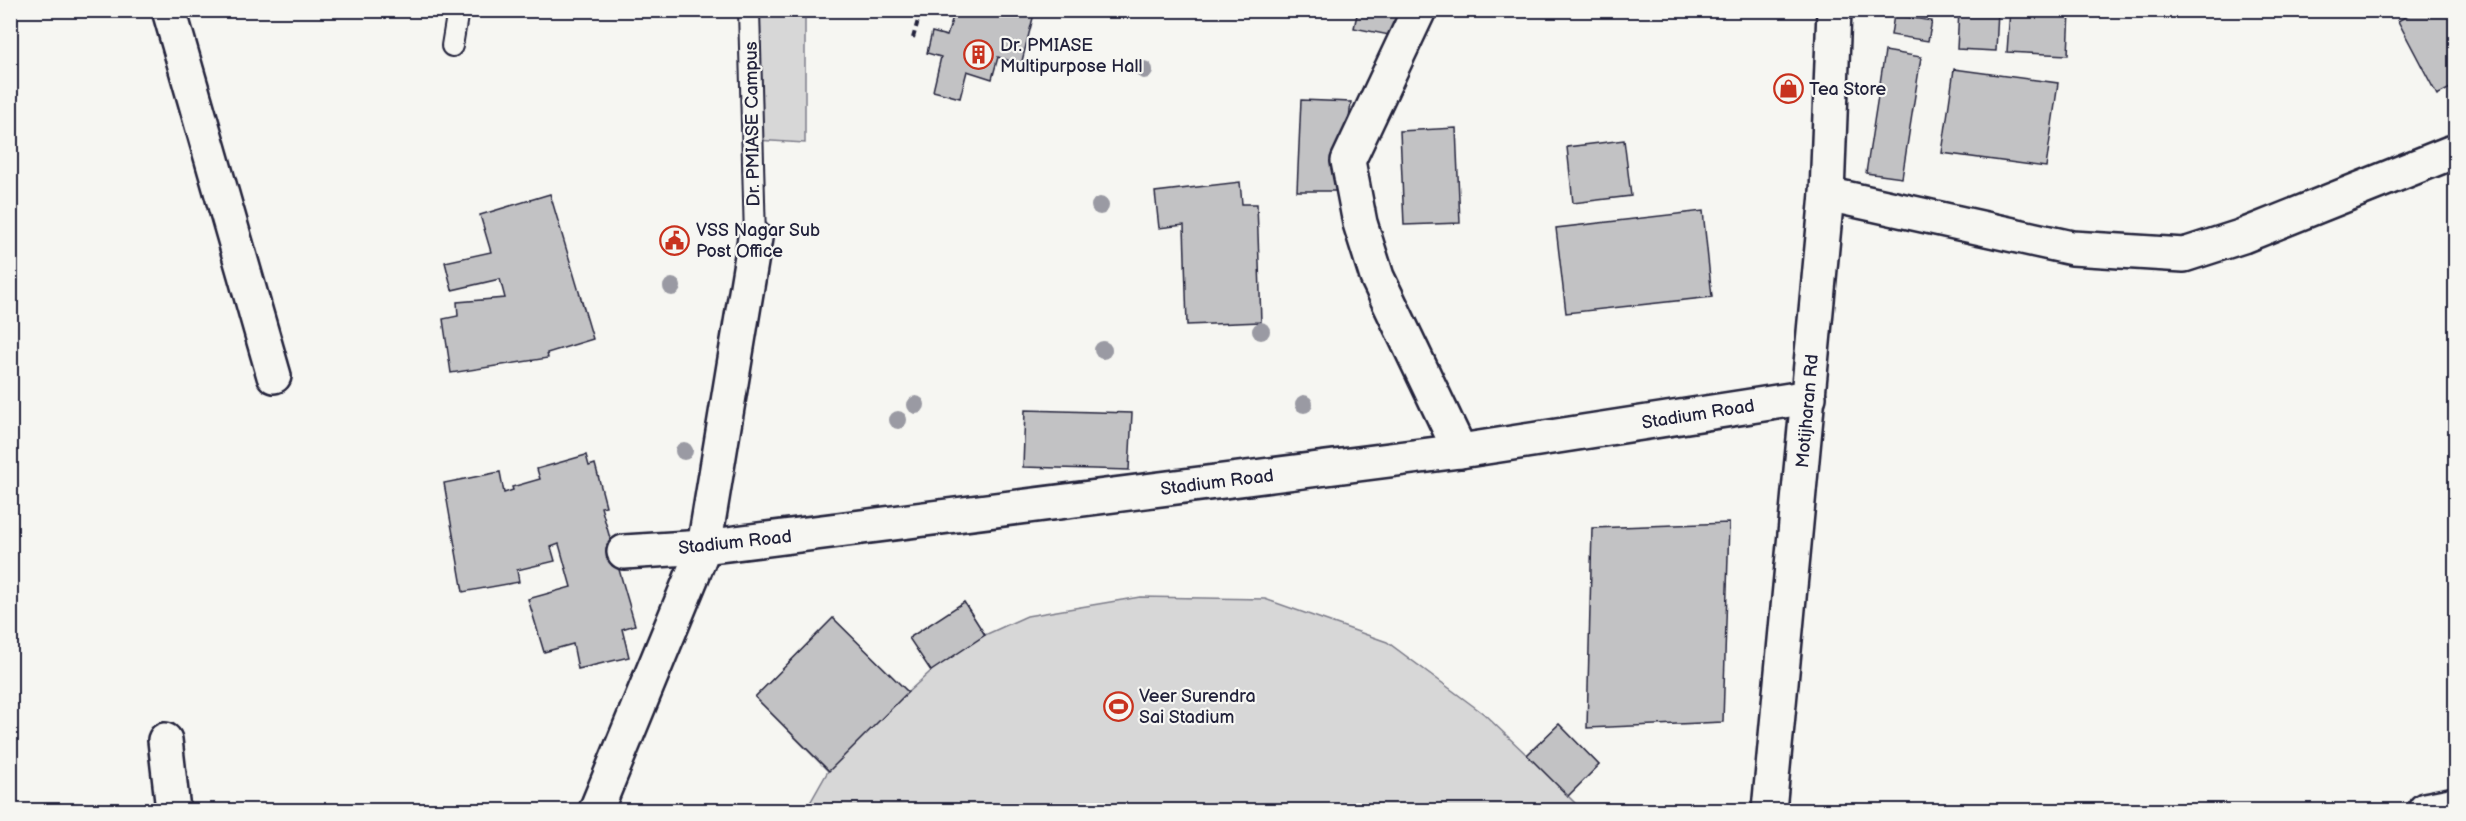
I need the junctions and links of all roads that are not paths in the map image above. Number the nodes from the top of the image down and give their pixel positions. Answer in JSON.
{"nodes":[{"id":1,"x":169,"y":10,"type":"edge"},
{"id":2,"x":458,"y":10,"type":"edge"},
{"id":3,"x":749,"y":10,"type":"edge"},
{"id":4,"x":1419,"y":10,"type":"edge"},
{"id":5,"x":1834,"y":10,"type":"edge"},
{"id":6,"x":452,"y":46,"type":"dead end"},
{"id":7,"x":2450,"y":153,"type":"dead end"},
{"id":8,"x":1827,"y":195,"type":"junction"},
{"id":9,"x":755,"y":238,"type":"joint"},
{"id":10,"x":274,"y":376,"type":"dead end"},
{"id":11,"x":1809,"y":397,"type":"junction"},
{"id":12,"x":1460,"y":451,"type":"junction"},
{"id":13,"x":704,"y":547,"type":"junction"},
{"id":14,"x":624,"y":552,"type":"dead end"},
{"id":15,"x":165,"y":740,"type":"dead end"},
{"id":16,"x":2456,"y":804,"type":"edge"},
{"id":17,"x":173,"y":810,"type":"edge"},
{"id":18,"x":596,"y":810,"type":"edge"},
{"id":19,"x":1769,"y":810,"type":"edge"},
{"id":20,"x":2425,"y":810,"type":"edge"}],
"edges":[{"from":1,"to":10,"type":"street"},
{"from":2,"to":6,"type":"lane"},
{"from":3,"to":9,"type":"lane","name":"Dr. PMIASE Campus"},
{"from":4,"to":12,"type":"street"},
{"from":5,"to":8,"type":"street","name":"Motijharan Rd"},
{"from":7,"to":8,"type":"street"},
{"from":8,"to":11,"type":"street","name":"Motijharan Rd"},
{"from":9,"to":13,"type":"street"},
{"from":11,"to":12,"type":"street","name":"Stadium Road"},
{"from":11,"to":19,"type":"street","name":"Motijharan Rd"},
{"from":12,"to":13,"type":"street","name":"Stadium Road"},
{"from":13,"to":14,"type":"street","name":"Stadium Road"},
{"from":13,"to":18,"type":"street"},
{"from":15,"to":17,"type":"street"},
{"from":16,"to":20,"type":"street"}]}
